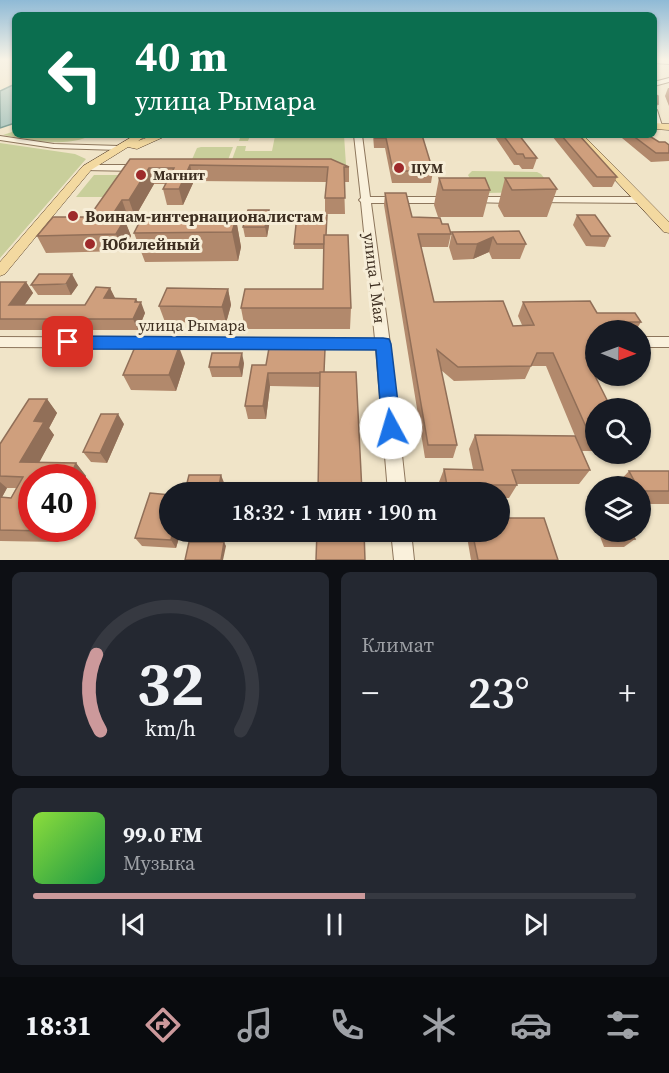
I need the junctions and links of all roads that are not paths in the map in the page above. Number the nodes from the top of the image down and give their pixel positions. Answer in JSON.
{"nodes":[{"id":1,"x":0,"y":138,"type":"edge"},
{"id":2,"x":137,"y":138,"type":"edge"},
{"id":3,"x":156,"y":138,"type":"edge"},
{"id":4,"x":358,"y":138,"type":"edge"},
{"id":5,"x":581,"y":138,"type":"edge"},
{"id":6,"x":119,"y":148,"type":"junction"},
{"id":7,"x":92,"y":165,"type":"junction"},
{"id":8,"x":144,"y":168,"type":"edge"},
{"id":9,"x":364,"y":200,"type":"junction"},
{"id":10,"x":456,"y":200,"type":"edge"},
{"id":11,"x":467,"y":200,"type":"edge"},
{"id":12,"x":641,"y":200,"type":"junction"},
{"id":13,"x":669,"y":229,"type":"edge"},
{"id":14,"x":0,"y":271,"type":"edge"},
{"id":15,"x":0,"y":342,"type":"edge"},
{"id":16,"x":651,"y":342,"type":"edge"},
{"id":17,"x":669,"y":342,"type":"edge"},
{"id":18,"x":383,"y":344,"type":"junction"},
{"id":19,"x":396,"y":482,"type":"edge"},
{"id":20,"x":402,"y":542,"type":"edge"},
{"id":21,"x":404,"y":560,"type":"edge"}],
"edges":[{"from":1,"to":6,"type":"street"},
{"from":2,"to":6,"type":"main road"},
{"from":3,"to":7,"type":"main road"},
{"from":4,"to":9,"type":"street","name":"улица 1 Мая"},
{"from":5,"to":12,"type":"main road"},
{"from":6,"to":7,"type":"main road"},
{"from":7,"to":8,"type":"street"},
{"from":7,"to":14,"type":"main road"},
{"from":9,"to":10,"type":"street"},
{"from":9,"to":18,"type":"street","name":"улица 1 Мая"},
{"from":11,"to":12,"type":"street"},
{"from":12,"to":13,"type":"main road"},
{"from":15,"to":18,"type":"street","name":"улица Рымара"},
{"from":16,"to":17,"type":"street"},
{"from":18,"to":19,"type":"street","name":"улица 1 Мая"},
{"from":20,"to":21,"type":"street"}]}
